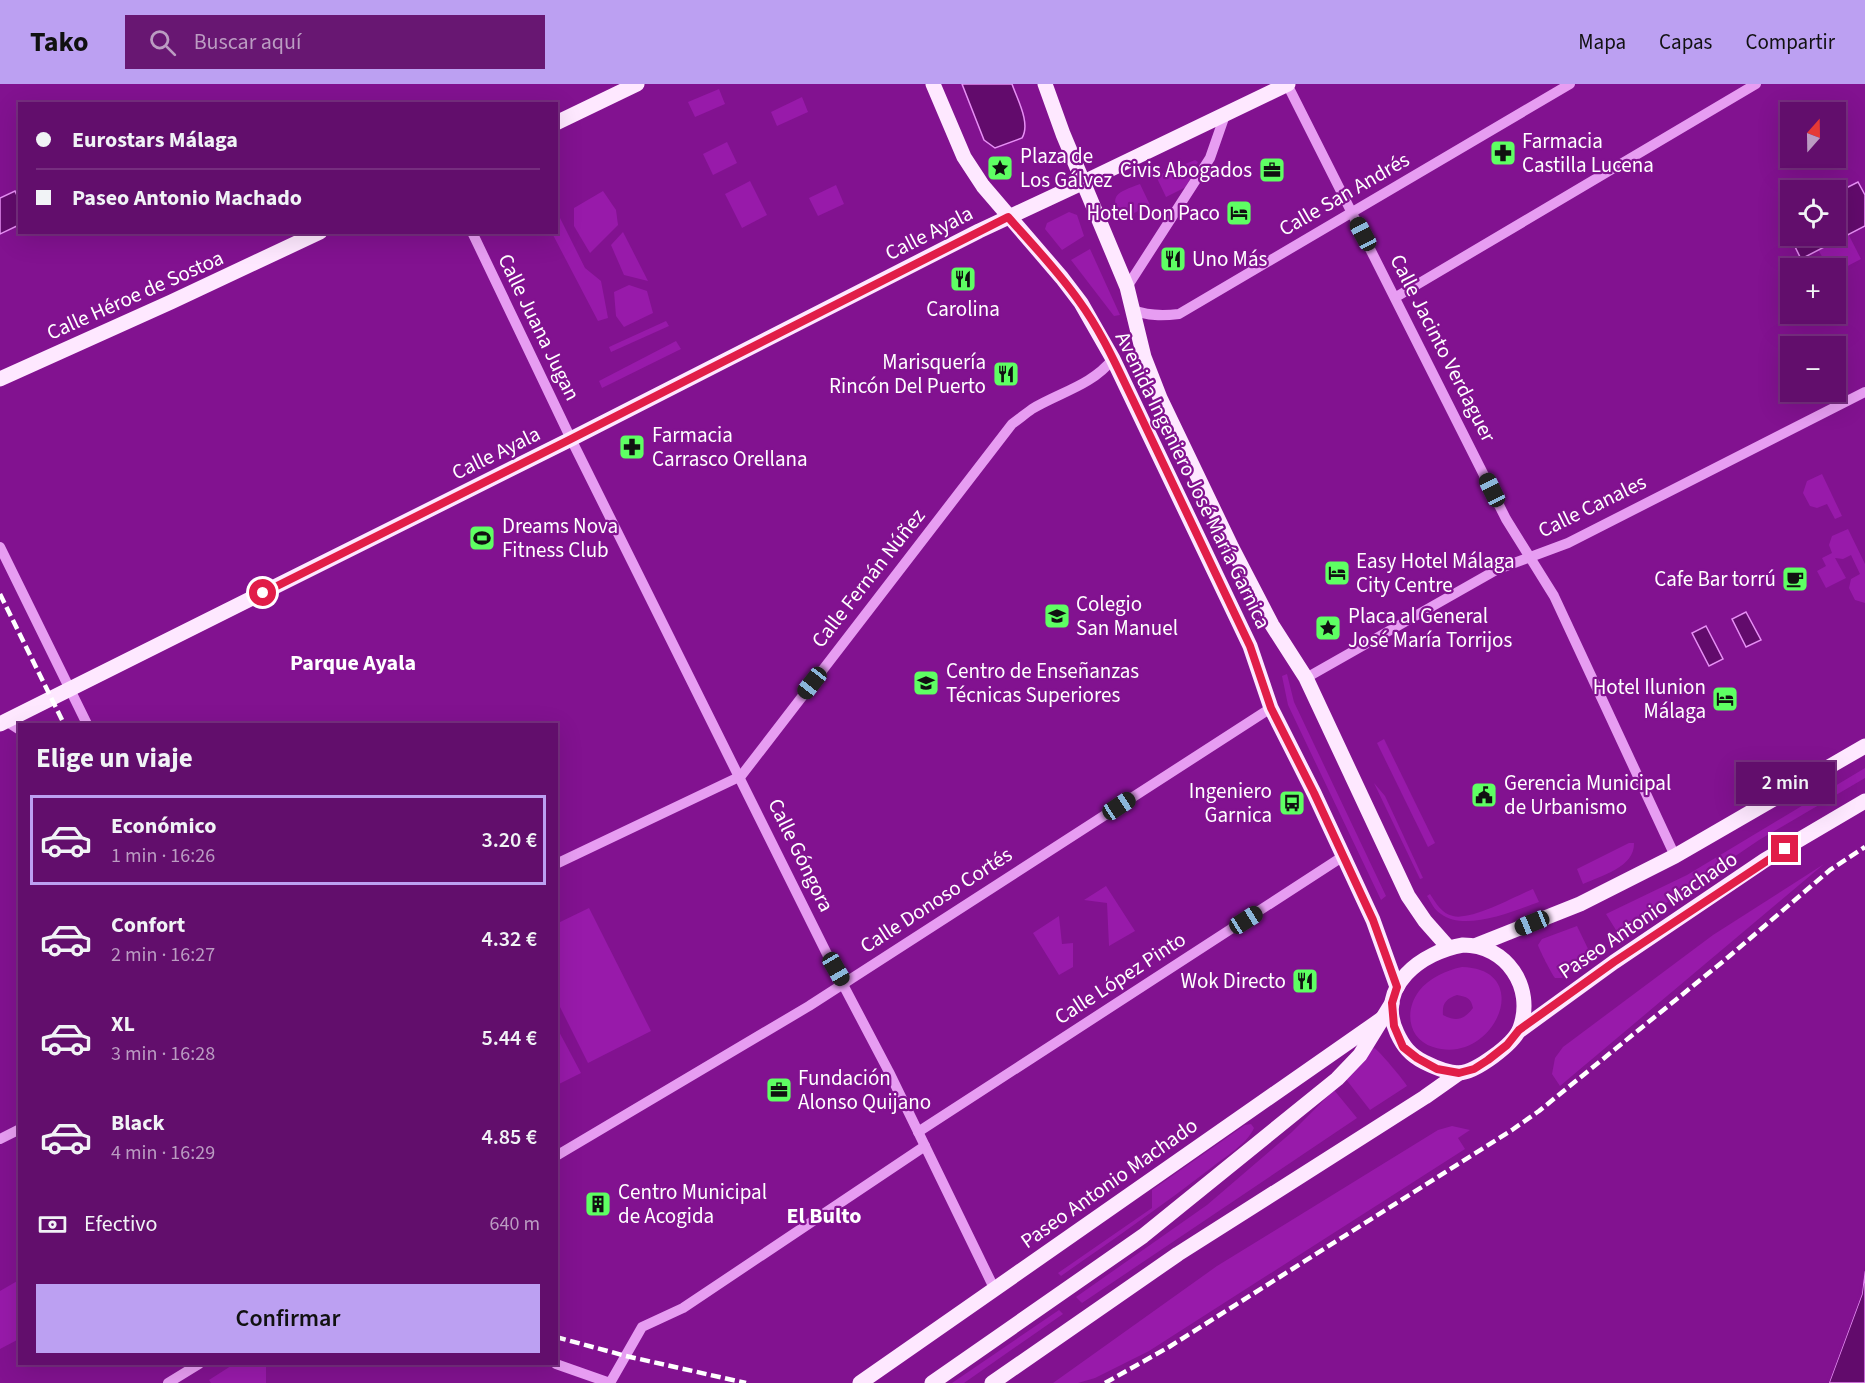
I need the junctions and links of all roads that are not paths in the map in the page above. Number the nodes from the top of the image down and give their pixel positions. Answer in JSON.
{"nodes":[{"id":1,"x":637,"y":84,"type":"edge"},
{"id":2,"x":933,"y":84,"type":"edge"},
{"id":3,"x":1046,"y":84,"type":"edge"},
{"id":4,"x":1287,"y":84,"type":"edge"},
{"id":5,"x":1570,"y":84,"type":"edge"},
{"id":6,"x":1756,"y":84,"type":"edge"},
{"id":7,"x":1225,"y":115,"type":"junction"},
{"id":8,"x":558,"y":122,"type":"edge"},
{"id":9,"x":1084,"y":182,"type":"junction"},
{"id":10,"x":1352,"y":213,"type":"junction"},
{"id":11,"x":1008,"y":217,"type":"junction"},
{"id":12,"x":316,"y":234,"type":"edge"},
{"id":13,"x":473,"y":234,"type":"edge"},
{"id":14,"x":1127,"y":287,"type":"junction"},
{"id":15,"x":1396,"y":297,"type":"junction"},
{"id":16,"x":1133,"y":310,"type":"junction"},
{"id":17,"x":1113,"y":359,"type":"junction"},
{"id":18,"x":0,"y":379,"type":"edge"},
{"id":19,"x":1865,"y":392,"type":"edge"},
{"id":20,"x":571,"y":439,"type":"junction"},
{"id":21,"x":0,"y":547,"type":"edge"},
{"id":22,"x":1530,"y":556,"type":"junction"},
{"id":23,"x":1306,"y":678,"type":"junction"},
{"id":24,"x":70,"y":688,"type":"junction"},
{"id":25,"x":1271,"y":708,"type":"junction"},
{"id":26,"x":3,"y":722,"type":"edge"},
{"id":27,"x":87,"y":723,"type":"edge"},
{"id":28,"x":18,"y":729,"type":"edge"},
{"id":29,"x":1865,"y":746,"type":"edge"},
{"id":30,"x":741,"y":776,"type":"junction"},
{"id":31,"x":1865,"y":801,"type":"edge"},
{"id":32,"x":1675,"y":856,"type":"junction"},
{"id":33,"x":1342,"y":857,"type":"junction"},
{"id":34,"x":558,"y":863,"type":"edge"},
{"id":35,"x":1477,"y":945,"type":"junction"},
{"id":36,"x":1448,"y":947,"type":"junction"},
{"id":37,"x":844,"y":983,"type":"junction"},
{"id":38,"x":1397,"y":987,"type":"junction"},
{"id":39,"x":1392,"y":1003,"type":"junction"},
{"id":40,"x":1383,"y":1018,"type":"junction"},
{"id":41,"x":1519,"y":1030,"type":"junction"},
{"id":42,"x":1459,"y":1073,"type":"junction"},
{"id":43,"x":18,"y":1130,"type":"edge"},
{"id":44,"x":918,"y":1132,"type":"junction"},
{"id":45,"x":0,"y":1139,"type":"edge"},
{"id":46,"x":925,"y":1146,"type":"junction"},
{"id":47,"x":558,"y":1155,"type":"edge"},
{"id":48,"x":994,"y":1288,"type":"junction"},
{"id":49,"x":197,"y":1365,"type":"edge"},
{"id":50,"x":558,"y":1365,"type":"edge"},
{"id":51,"x":168,"y":1383,"type":"edge"},
{"id":52,"x":610,"y":1383,"type":"edge"},
{"id":53,"x":860,"y":1383,"type":"edge"},
{"id":54,"x":932,"y":1383,"type":"edge"},
{"id":55,"x":992,"y":1383,"type":"edge"}],
"edges":[{"from":1,"to":8,"type":"main road"},
{"from":2,"to":11,"type":"main road","name":"Avenida Ingeniero José María Garnica"},
{"from":3,"to":9,"type":"main road","name":"Avenida Ingeniero José María Garnica"},
{"from":4,"to":7,"type":"main road","name":"Calle Ayala"},
{"from":4,"to":10,"type":"street","name":"Calle Jacinto Verdaguer"},
{"from":5,"to":10,"type":"street","name":"Calle San Andrés"},
{"from":6,"to":15,"type":"street"},
{"from":7,"to":9,"type":"main road","name":"Calle Ayala"},
{"from":7,"to":14,"type":"street"},
{"from":9,"to":11,"type":"main road","name":"Calle Ayala"},
{"from":9,"to":14,"type":"main road","name":"Avenida Ingeniero José María Garnica"},
{"from":10,"to":15,"type":"street","name":"Calle Jacinto Verdaguer"},
{"from":10,"to":16,"type":"street","name":"Calle San Andrés"},
{"from":11,"to":17,"type":"main road","name":"Avenida Ingeniero José María Garnica"},
{"from":11,"to":20,"type":"main road","name":"Calle Ayala"},
{"from":12,"to":18,"type":"main road","name":"Calle Héroe de Sostoa"},
{"from":13,"to":20,"type":"street","name":"Calle Juana Jugan"},
{"from":14,"to":16,"type":"main road","name":"Avenida Ingeniero José María Garnica"},
{"from":15,"to":22,"type":"street","name":"Calle Jacinto Verdaguer"},
{"from":16,"to":23,"type":"main road","name":"Avenida Ingeniero José María Garnica"},
{"from":17,"to":25,"type":"main road","name":"Avenida Ingeniero José María Garnica"},
{"from":17,"to":30,"type":"street","name":"Calle Fernán Núñez"},
{"from":19,"to":22,"type":"street","name":"Calle Canales"},
{"from":20,"to":24,"type":"main road","name":"Calle Ayala"},
{"from":20,"to":30,"type":"street","name":"Calle Góngora"},
{"from":21,"to":24,"type":"street"},
{"from":22,"to":23,"type":"street","name":"Calle Canales"},
{"from":22,"to":32,"type":"street","name":"Calle Jacinto Verdaguer"},
{"from":23,"to":36,"type":"main road","name":"Avenida Ingeniero José María Garnica"},
{"from":24,"to":26,"type":"main road","name":"Calle Ayala"},
{"from":24,"to":27,"type":"street"},
{"from":25,"to":33,"type":"main road","name":"Avenida Ingeniero José María Garnica"},
{"from":25,"to":37,"type":"street","name":"Calle Donoso Cortés"},
{"from":26,"to":28,"type":"street"},
{"from":29,"to":32,"type":"main road","name":"Paseo Antonio Machado"},
{"from":30,"to":34,"type":"street","name":"Calle Fernán Núñez"},
{"from":30,"to":37,"type":"street","name":"Calle Góngora"},
{"from":31,"to":41,"type":"main road","name":"Paseo Antonio Machado"},
{"from":32,"to":35,"type":"main road","name":"Paseo Antonio Machado"},
{"from":33,"to":38,"type":"main road","name":"Avenida Ingeniero José María Garnica"},
{"from":33,"to":44,"type":"street","name":"Calle López Pinto"},
{"from":35,"to":36,"type":"main road"},
{"from":35,"to":41,"type":"main road"},
{"from":36,"to":38,"type":"main road"},
{"from":37,"to":44,"type":"street","name":"Calle Góngora"},
{"from":37,"to":47,"type":"street","name":"Calle Donoso Cortés"},
{"from":38,"to":39,"type":"main road"},
{"from":39,"to":40,"type":"main road","name":"Paseo Antonio Machado"},
{"from":39,"to":42,"type":"main road"},
{"from":40,"to":48,"type":"main road","name":"Paseo Antonio Machado"},
{"from":40,"to":54,"type":"main road","name":"Paseo Antonio Machado"},
{"from":41,"to":42,"type":"main road"},
{"from":42,"to":55,"type":"main road"},
{"from":43,"to":45,"type":"street"},
{"from":44,"to":46,"type":"street","name":"Calle Góngora"},
{"from":46,"to":48,"type":"street","name":"Calle Góngora"},
{"from":46,"to":52,"type":"street"},
{"from":48,"to":53,"type":"main road","name":"Paseo Antonio Machado"},
{"from":49,"to":51,"type":"street"},
{"from":50,"to":52,"type":"street"}]}
